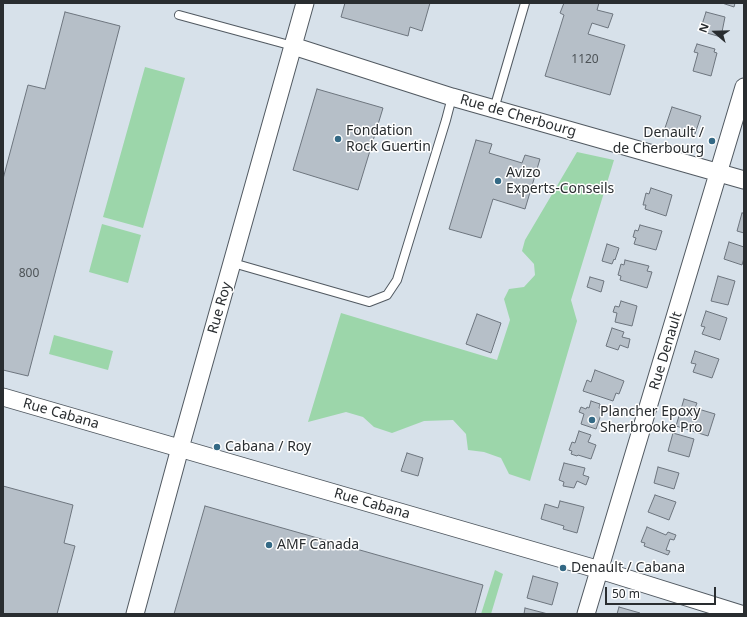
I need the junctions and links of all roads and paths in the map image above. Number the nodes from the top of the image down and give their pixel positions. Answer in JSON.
{"nodes":[{"id":1,"x":305,"y":3,"type":"edge"},
{"id":2,"x":525,"y":3,"type":"edge"},
{"id":3,"x":179,"y":15,"type":"dead end"},
{"id":4,"x":293,"y":46,"type":"junction"},
{"id":5,"x":744,"y":87,"type":"edge"},
{"id":6,"x":452,"y":97,"type":"junction"},
{"id":7,"x":494,"y":109,"type":"junction"},
{"id":8,"x":719,"y":173,"type":"junction"},
{"id":9,"x":744,"y":180,"type":"edge"},
{"id":10,"x":233,"y":263,"type":"junction"},
{"id":11,"x":3,"y":397,"type":"edge"},
{"id":12,"x":180,"y":448,"type":"junction"},
{"id":13,"x":600,"y":570,"type":"junction"},
{"id":14,"x":135,"y":614,"type":"edge"},
{"id":15,"x":586,"y":614,"type":"edge"},
{"id":16,"x":741,"y":614,"type":"edge"}],
"edges":[{"from":1,"to":4,"type":"street","name":"Rue Roy"},
{"from":2,"to":7,"type":"lane"},
{"from":3,"to":4,"type":"lane"},
{"from":4,"to":6,"type":"street","name":"Rue de Cherbourg"},
{"from":4,"to":10,"type":"street","name":"Rue Roy"},
{"from":5,"to":8,"type":"street","name":"Rue Denault"},
{"from":6,"to":7,"type":"street","name":"Rue de Cherbourg"},
{"from":6,"to":10,"type":"lane"},
{"from":7,"to":8,"type":"street","name":"Rue de Cherbourg"},
{"from":8,"to":9,"type":"street","name":"Rue de Cherbourg"},
{"from":8,"to":13,"type":"street","name":"Rue Denault"},
{"from":10,"to":12,"type":"street","name":"Rue Roy"},
{"from":11,"to":12,"type":"street","name":"Rue Cabana"},
{"from":12,"to":13,"type":"street","name":"Rue Cabana"},
{"from":12,"to":14,"type":"street","name":"Rue Roy"},
{"from":13,"to":15,"type":"street","name":"Rue Denault"},
{"from":13,"to":16,"type":"street","name":"Rue Cabana"}]}
